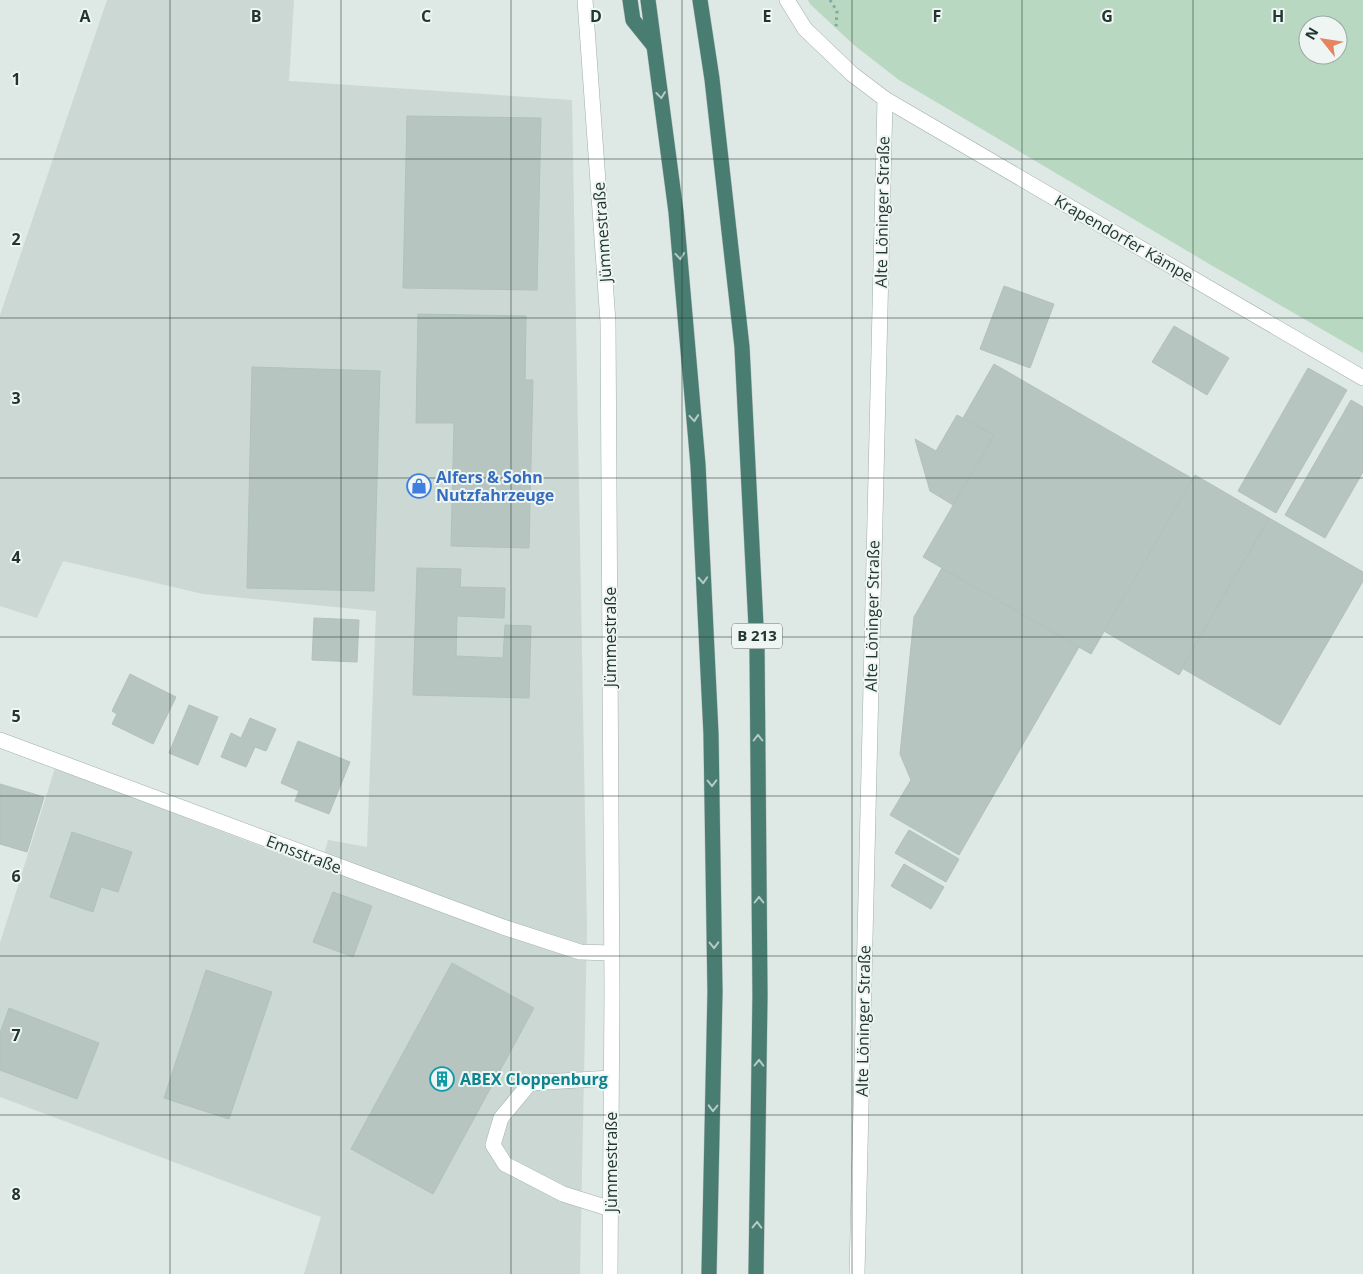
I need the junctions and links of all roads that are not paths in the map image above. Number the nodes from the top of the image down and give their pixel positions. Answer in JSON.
{"nodes":[{"id":1,"x":585,"y":0,"type":"edge"},
{"id":2,"x":630,"y":0,"type":"edge"},
{"id":3,"x":648,"y":0,"type":"edge"},
{"id":4,"x":700,"y":0,"type":"edge"},
{"id":5,"x":788,"y":0,"type":"edge"},
{"id":6,"x":655,"y":46,"type":"junction"},
{"id":7,"x":885,"y":99,"type":"junction"},
{"id":8,"x":1363,"y":378,"type":"edge"},
{"id":9,"x":0,"y":740,"type":"edge"},
{"id":10,"x":611,"y":953,"type":"junction"},
{"id":11,"x":611,"y":1078,"type":"junction"},
{"id":12,"x":611,"y":1209,"type":"junction"},
{"id":13,"x":610,"y":1274,"type":"edge"},
{"id":14,"x":709,"y":1274,"type":"edge"},
{"id":15,"x":756,"y":1274,"type":"edge"},
{"id":16,"x":857,"y":1274,"type":"edge"}],
"edges":[{"from":1,"to":10,"type":"street","name":"Jümmestraße"},
{"from":2,"to":6,"type":"highway"},
{"from":3,"to":6,"type":"highway"},
{"from":15,"to":4,"type":"highway","number":"B 213","one_way":true},
{"from":5,"to":7,"type":"street"},
{"from":6,"to":14,"type":"highway","one_way":true},
{"from":7,"to":8,"type":"street","name":"Krapendorfer Kämpe"},
{"from":7,"to":16,"type":"street","name":"Alte Löninger Straße"},
{"from":9,"to":10,"type":"street","name":"Emsstraße"},
{"from":10,"to":11,"type":"street","name":"Jümmestraße"},
{"from":11,"to":12,"type":"street","name":"Jümmestraße"},
{"from":11,"to":12,"type":"street"},
{"from":12,"to":13,"type":"street","name":"Jümmestraße"}]}
